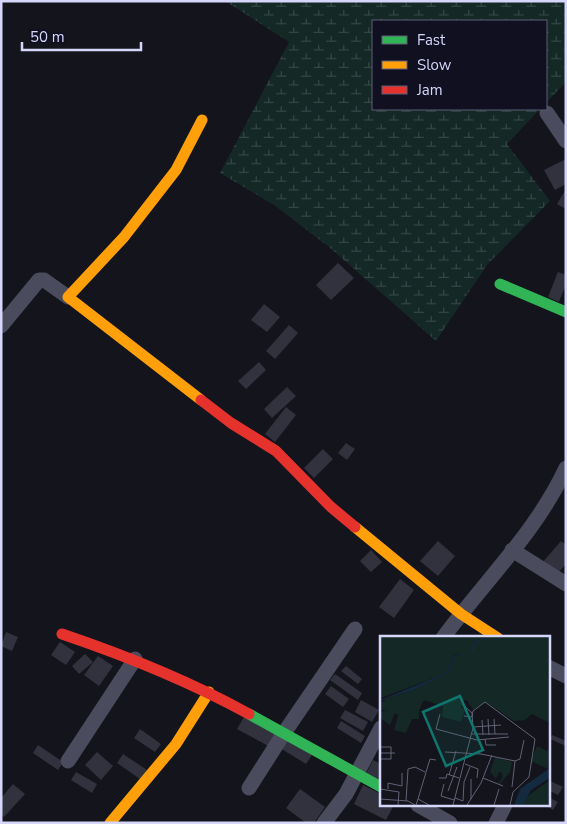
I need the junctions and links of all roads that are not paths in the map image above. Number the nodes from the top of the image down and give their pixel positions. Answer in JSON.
{"nodes":[{"id":1,"x":547,"y":113,"type":"dead end"},
{"id":2,"x":202,"y":120,"type":"dead end"},
{"id":3,"x":566,"y":141,"type":"edge"},
{"id":4,"x":500,"y":284,"type":"dead end"},
{"id":5,"x":68,"y":297,"type":"junction"},
{"id":6,"x":566,"y":312,"type":"edge"},
{"id":7,"x":1,"y":326,"type":"edge"},
{"id":8,"x":566,"y":468,"type":"edge"},
{"id":9,"x":512,"y":550,"type":"junction"},
{"id":10,"x":566,"y":584,"type":"edge"},
{"id":11,"x":461,"y":614,"type":"junction"},
{"id":12,"x":356,"y":629,"type":"dead end"},
{"id":13,"x":62,"y":634,"type":"dead end"},
{"id":14,"x":445,"y":636,"type":"edge"},
{"id":15,"x":495,"y":636,"type":"edge"},
{"id":16,"x":135,"y":659,"type":"junction"},
{"id":17,"x":550,"y":668,"type":"edge"},
{"id":18,"x":566,"y":676,"type":"edge"},
{"id":19,"x":210,"y":692,"type":"junction"},
{"id":20,"x":380,"y":730,"type":"edge"},
{"id":21,"x":284,"y":733,"type":"junction"},
{"id":22,"x":68,"y":761,"type":"dead end"},
{"id":23,"x":355,"y":774,"type":"junction"},
{"id":24,"x":380,"y":786,"type":"edge"},
{"id":25,"x":249,"y":788,"type":"dead end"},
{"id":26,"x":420,"y":806,"type":"edge"},
{"id":27,"x":504,"y":806,"type":"edge"},
{"id":28,"x":110,"y":823,"type":"edge"},
{"id":29,"x":324,"y":823,"type":"edge"},
{"id":30,"x":450,"y":823,"type":"edge"},
{"id":31,"x":496,"y":823,"type":"edge"}],
"edges":[{"from":1,"to":3,"type":"street"},
{"from":2,"to":5,"type":"street"},
{"from":4,"to":6,"type":"street"},
{"from":5,"to":7,"type":"street"},
{"from":5,"to":11,"type":"street"},
{"from":8,"to":9,"type":"street"},
{"from":9,"to":10,"type":"street"},
{"from":9,"to":11,"type":"street"},
{"from":11,"to":14,"type":"street"},
{"from":11,"to":15,"type":"street"},
{"from":12,"to":21,"type":"street"},
{"from":13,"to":16,"type":"street"},
{"from":16,"to":19,"type":"street"},
{"from":16,"to":22,"type":"street"},
{"from":17,"to":18,"type":"street"},
{"from":19,"to":21,"type":"street"},
{"from":19,"to":28,"type":"street"},
{"from":20,"to":23,"type":"street"},
{"from":21,"to":23,"type":"street"},
{"from":21,"to":25,"type":"street"},
{"from":23,"to":24,"type":"street"},
{"from":23,"to":29,"type":"street"},
{"from":26,"to":30,"type":"street"},
{"from":27,"to":31,"type":"street"}]}
